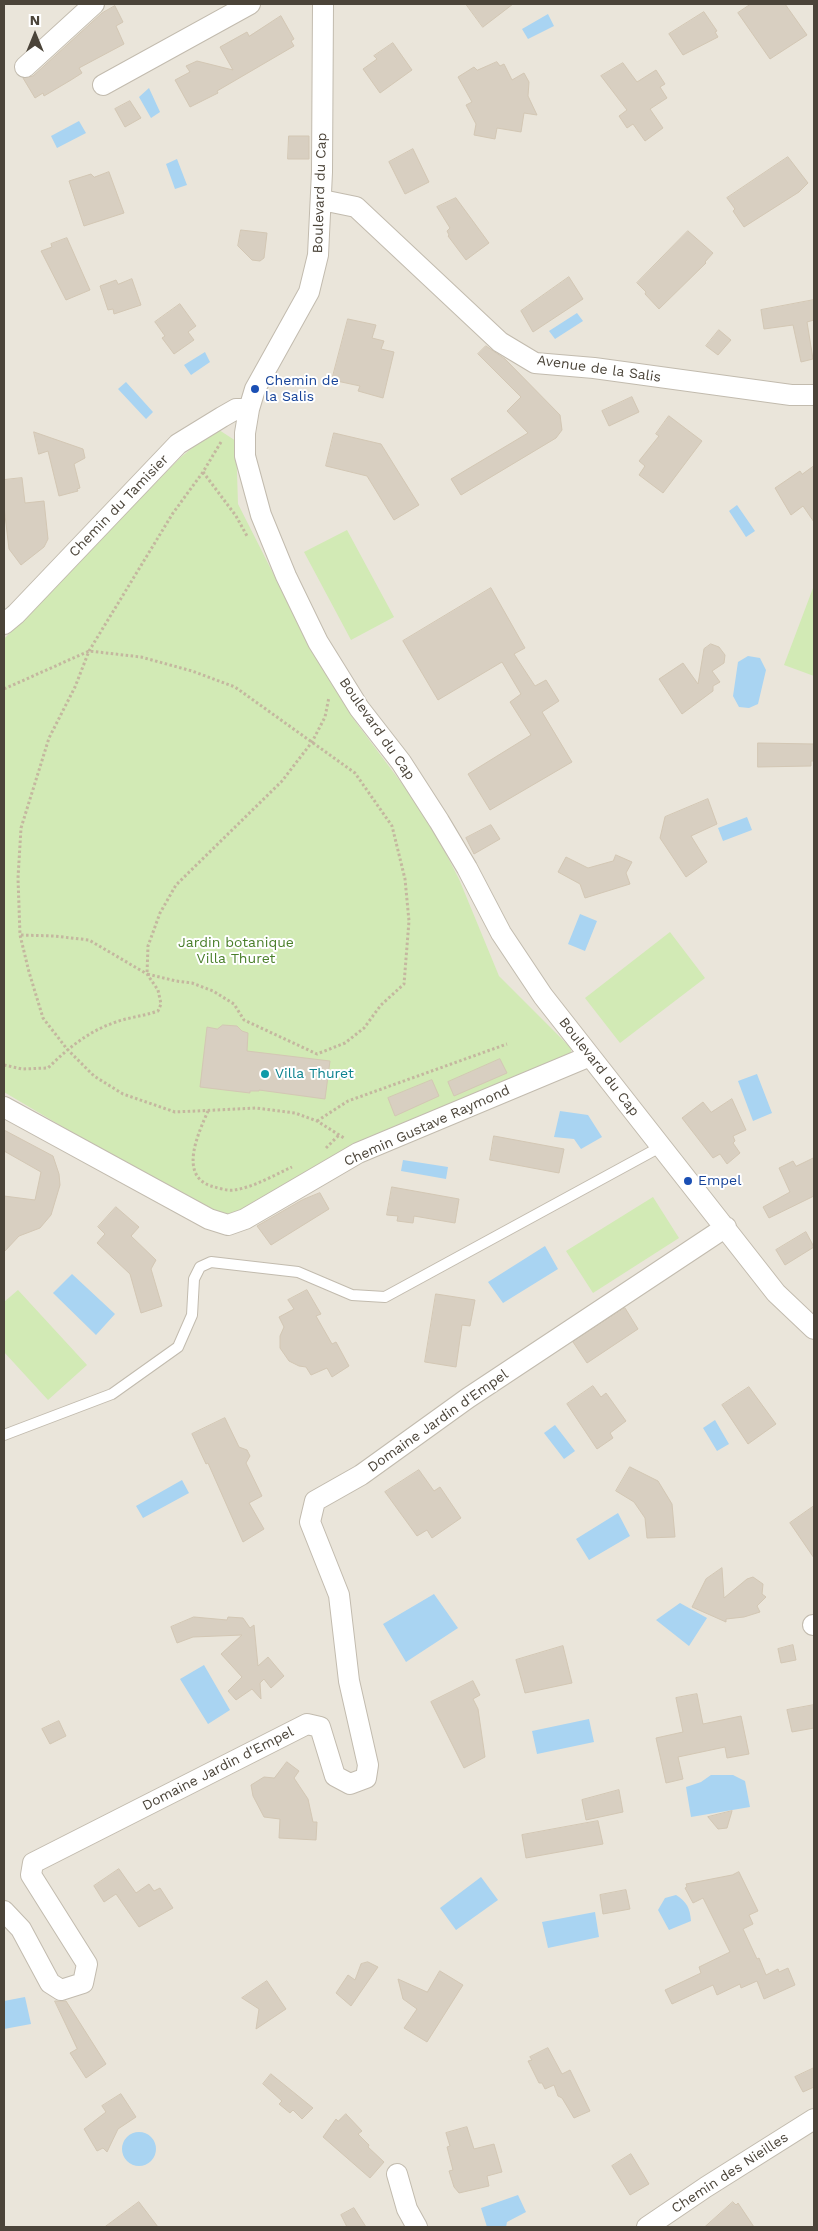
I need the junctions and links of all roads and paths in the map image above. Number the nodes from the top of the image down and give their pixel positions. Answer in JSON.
{"nodes":[{"id":1,"x":94,"y":4,"type":"edge"},
{"id":2,"x":250,"y":4,"type":"edge"},
{"id":3,"x":323,"y":4,"type":"edge"},
{"id":4,"x":25,"y":66,"type":"dead end"},
{"id":5,"x":103,"y":85,"type":"dead end"},
{"id":6,"x":322,"y":200,"type":"junction"},
{"id":7,"x":814,"y":395,"type":"edge"},
{"id":8,"x":249,"y":409,"type":"junction"},
{"id":9,"x":222,"y":416,"type":"junction"},
{"id":10,"x":4,"y":624,"type":"edge"},
{"id":11,"x":89,"y":651,"type":"junction"},
{"id":12,"x":4,"y":689,"type":"edge"},
{"id":13,"x":312,"y":742,"type":"junction"},
{"id":14,"x":20,"y":935,"type":"junction"},
{"id":15,"x":147,"y":974,"type":"junction"},
{"id":16,"x":507,"y":1044,"type":"dead end"},
{"id":17,"x":67,"y":1049,"type":"junction"},
{"id":18,"x":590,"y":1056,"type":"junction"},
{"id":19,"x":4,"y":1065,"type":"edge"},
{"id":20,"x":4,"y":1107,"type":"edge"},
{"id":21,"x":208,"y":1111,"type":"junction"},
{"id":22,"x":317,"y":1121,"type":"junction"},
{"id":23,"x":340,"y":1134,"type":"junction"},
{"id":24,"x":662,"y":1146,"type":"junction"},
{"id":25,"x":318,"y":1152,"type":"dead end"},
{"id":26,"x":358,"y":1153,"type":"junction"},
{"id":27,"x":297,"y":1164,"type":"dead end"},
{"id":28,"x":726,"y":1227,"type":"junction"},
{"id":29,"x":814,"y":1329,"type":"edge"},
{"id":30,"x":4,"y":1435,"type":"edge"},
{"id":31,"x":4,"y":1910,"type":"edge"},
{"id":32,"x":814,"y":2119,"type":"edge"},
{"id":33,"x":397,"y":2174,"type":"dead end"},
{"id":34,"x":417,"y":2227,"type":"edge"},
{"id":35,"x":647,"y":2227,"type":"edge"}],
"edges":[{"from":1,"to":4,"type":"street"},
{"from":2,"to":5,"type":"street"},
{"from":3,"to":6,"type":"street","name":"Boulevard du Cap"},
{"from":6,"to":7,"type":"street","name":"Avenue de la Salis"},
{"from":6,"to":8,"type":"street","name":"Boulevard du Cap"},
{"from":8,"to":9,"type":"street","name":"Chemin du Tamisier"},
{"from":8,"to":18,"type":"street","name":"Boulevard du Cap"},
{"from":9,"to":10,"type":"street","name":"Chemin du Tamisier"},
{"from":9,"to":11,"type":"path"},
{"from":11,"to":12,"type":"path"},
{"from":11,"to":13,"type":"path"},
{"from":11,"to":14,"type":"path"},
{"from":13,"to":15,"type":"path"},
{"from":13,"to":15,"type":"path"},
{"from":14,"to":15,"type":"path"},
{"from":14,"to":17,"type":"path"},
{"from":15,"to":17,"type":"path"},
{"from":16,"to":22,"type":"path"},
{"from":17,"to":19,"type":"path"},
{"from":17,"to":21,"type":"path"},
{"from":18,"to":24,"type":"street","name":"Boulevard du Cap"},
{"from":18,"to":26,"type":"street","name":"Chemin Gustave Raymond"},
{"from":20,"to":26,"type":"street","name":"Chemin Gustave Raymond"},
{"from":21,"to":22,"type":"path"},
{"from":21,"to":27,"type":"path"},
{"from":22,"to":23,"type":"path"},
{"from":23,"to":25,"type":"path"},
{"from":23,"to":26,"type":"path"},
{"from":24,"to":28,"type":"street","name":"Boulevard du Cap"},
{"from":24,"to":30,"type":"lane"},
{"from":28,"to":29,"type":"street","name":"Boulevard du Cap"},
{"from":28,"to":31,"type":"street","name":"Domaine Jardin d'Empel"},
{"from":32,"to":35,"type":"street","name":"Chemin des Nieilles"},
{"from":33,"to":34,"type":"street"}]}
